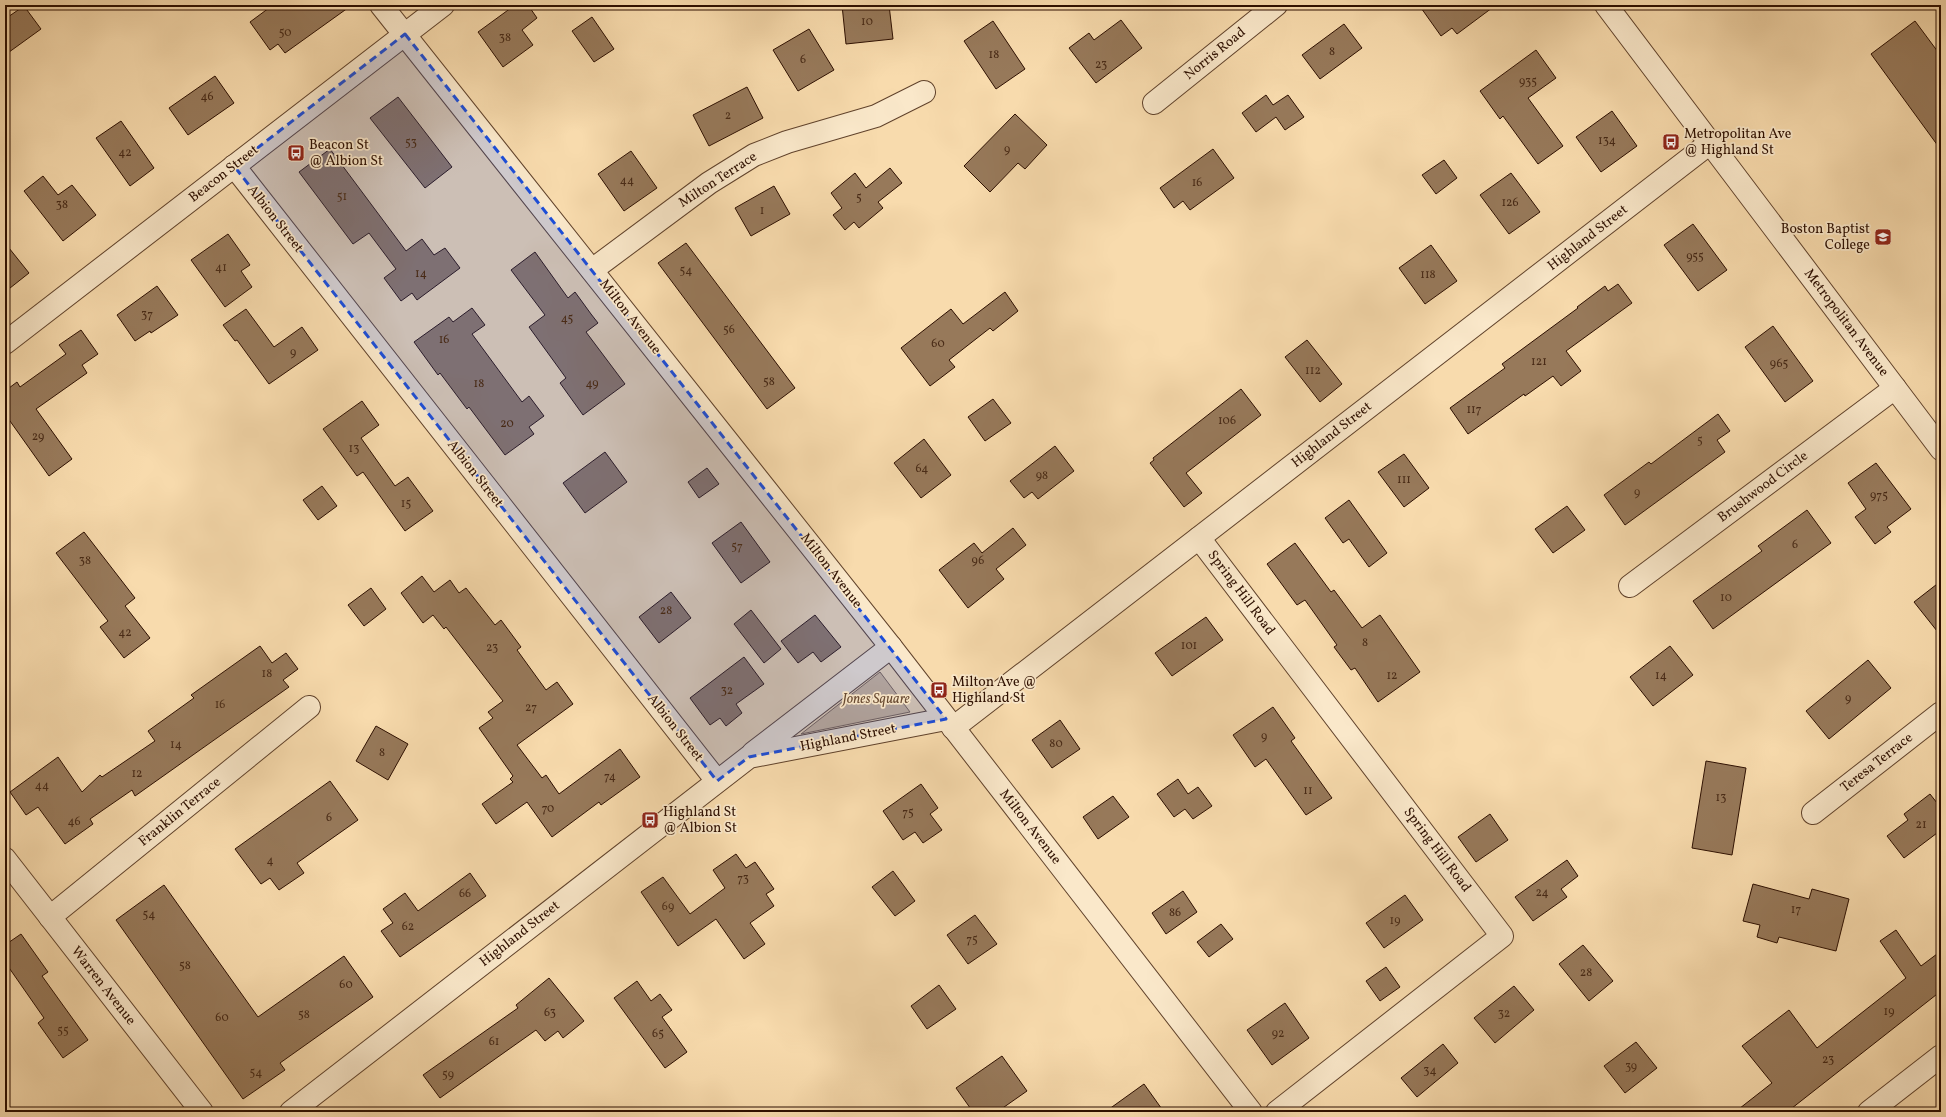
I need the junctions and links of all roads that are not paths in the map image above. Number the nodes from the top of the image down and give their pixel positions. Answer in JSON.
{"nodes":[{"id":1,"x":381,"y":5,"type":"edge"},
{"id":2,"x":443,"y":5,"type":"edge"},
{"id":3,"x":1276,"y":5,"type":"edge"},
{"id":4,"x":1606,"y":5,"type":"edge"},
{"id":5,"x":405,"y":34,"type":"junction"},
{"id":6,"x":924,"y":92,"type":"dead end"},
{"id":7,"x":1154,"y":103,"type":"dead end"},
{"id":8,"x":1710,"y":143,"type":"junction"},
{"id":9,"x":234,"y":166,"type":"junction"},
{"id":10,"x":592,"y":270,"type":"junction"},
{"id":11,"x":5,"y":343,"type":"edge"},
{"id":12,"x":1895,"y":388,"type":"junction"},
{"id":13,"x":1941,"y":449,"type":"edge"},
{"id":14,"x":1199,"y":538,"type":"junction"},
{"id":15,"x":1630,"y":586,"type":"dead end"},
{"id":16,"x":891,"y":647,"type":"junction"},
{"id":17,"x":309,"y":707,"type":"dead end"},
{"id":18,"x":1941,"y":713,"type":"edge"},
{"id":19,"x":950,"y":723,"type":"junction"},
{"id":20,"x":749,"y":757,"type":"junction"},
{"id":21,"x":717,"y":781,"type":"junction"},
{"id":22,"x":1813,"y":812,"type":"dead end"},
{"id":23,"x":5,"y":859,"type":"edge"},
{"id":24,"x":50,"y":917,"type":"junction"},
{"id":25,"x":1941,"y":1056,"type":"edge"},
{"id":26,"x":1241,"y":1108,"type":"edge"},
{"id":27,"x":202,"y":1112,"type":"edge"},
{"id":28,"x":291,"y":1112,"type":"edge"},
{"id":29,"x":1277,"y":1112,"type":"edge"},
{"id":30,"x":1869,"y":1112,"type":"edge"}],
"edges":[{"from":1,"to":5,"type":"street","name":"Milton Avenue"},
{"from":2,"to":5,"type":"street","name":"Beacon Street"},
{"from":3,"to":7,"type":"street","name":"Norris Road"},
{"from":4,"to":8,"type":"street","name":"Metropolitan Avenue"},
{"from":5,"to":9,"type":"street","name":"Beacon Street"},
{"from":5,"to":10,"type":"street","name":"Milton Avenue"},
{"from":6,"to":10,"type":"street","name":"Milton Terrace"},
{"from":8,"to":12,"type":"street","name":"Metropolitan Avenue"},
{"from":8,"to":14,"type":"street","name":"Highland Street"},
{"from":9,"to":11,"type":"street","name":"Beacon Street"},
{"from":9,"to":21,"type":"street","name":"Albion Street"},
{"from":10,"to":16,"type":"street","name":"Milton Avenue"},
{"from":12,"to":13,"type":"street","name":"Metropolitan Avenue"},
{"from":12,"to":15,"type":"street","name":"Brushwood Circle"},
{"from":14,"to":19,"type":"street","name":"Highland Street"},
{"from":14,"to":29,"type":"street","name":"Spring Hill Road"},
{"from":16,"to":19,"type":"street","name":"Milton Avenue"},
{"from":16,"to":20,"type":"street","name":"Highland Street"},
{"from":17,"to":24,"type":"street","name":"Franklin Terrace"},
{"from":18,"to":22,"type":"street","name":"Teresa Terrace"},
{"from":19,"to":20,"type":"street","name":"Highland Street"},
{"from":19,"to":26,"type":"street","name":"Milton Avenue"},
{"from":20,"to":21,"type":"street","name":"Highland Street"},
{"from":21,"to":28,"type":"street","name":"Highland Street"},
{"from":23,"to":24,"type":"street","name":"Warren Avenue"},
{"from":24,"to":27,"type":"street","name":"Warren Avenue"},
{"from":25,"to":30,"type":"street"}]}
